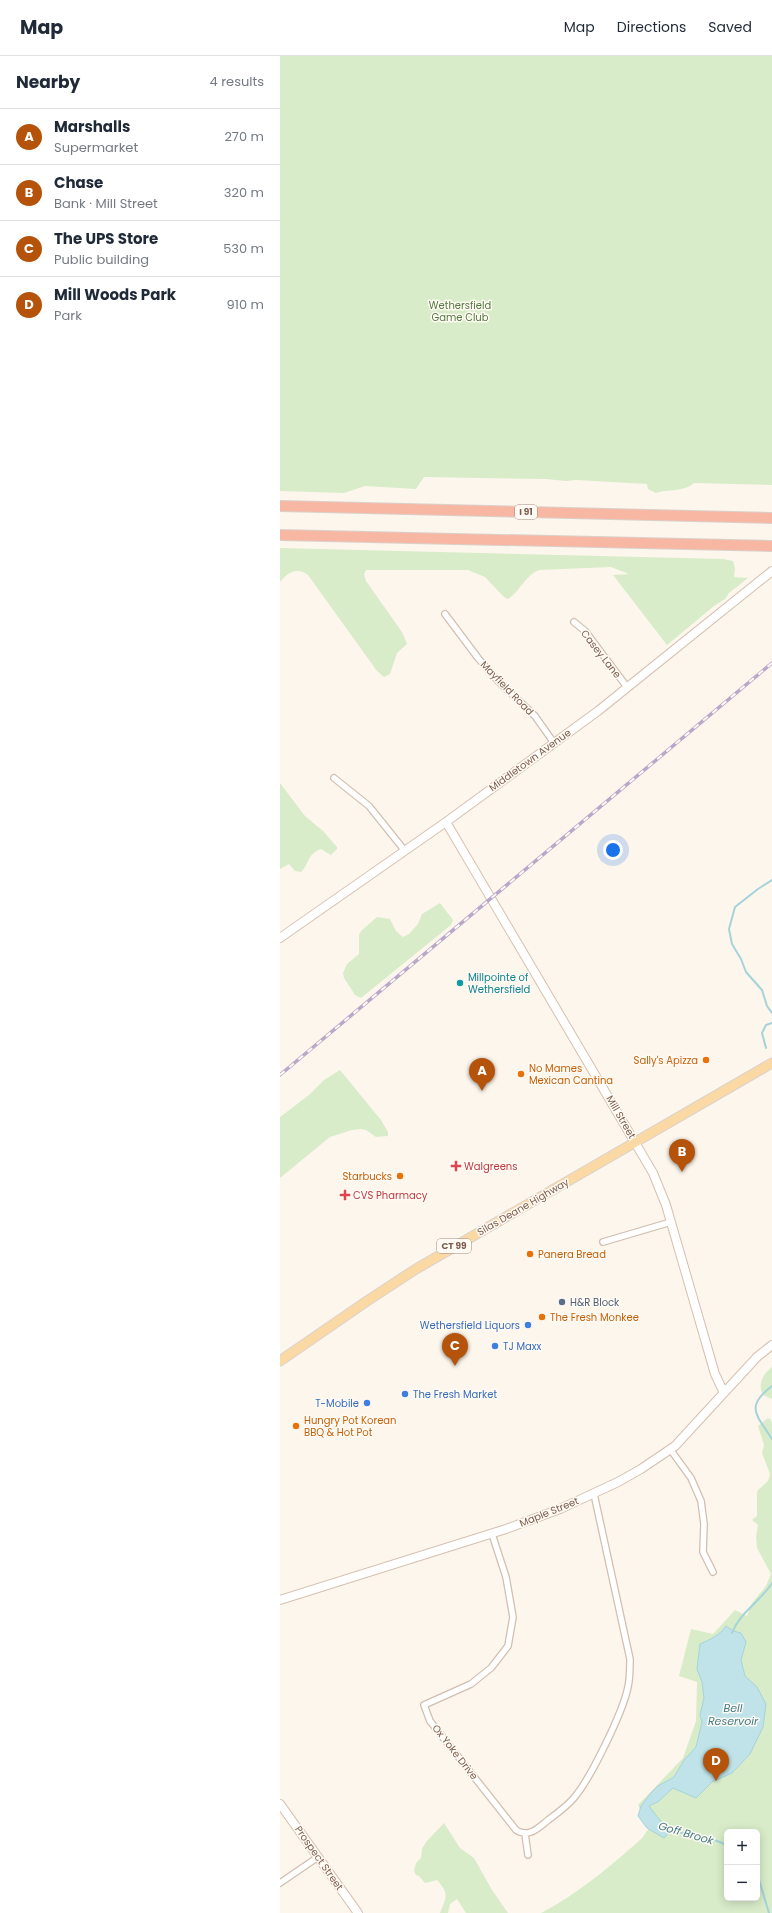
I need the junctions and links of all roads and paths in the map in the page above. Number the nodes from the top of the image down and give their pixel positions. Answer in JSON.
{"nodes":[{"id":1,"x":280,"y":506,"type":"edge"},
{"id":2,"x":772,"y":518,"type":"edge"},
{"id":3,"x":280,"y":535,"type":"edge"},
{"id":4,"x":772,"y":546,"type":"edge"},
{"id":5,"x":772,"y":571,"type":"edge"},
{"id":6,"x":445,"y":614,"type":"dead end"},
{"id":7,"x":574,"y":622,"type":"dead end"},
{"id":8,"x":628,"y":687,"type":"junction"},
{"id":9,"x":554,"y":743,"type":"junction"},
{"id":10,"x":334,"y":778,"type":"dead end"},
{"id":11,"x":446,"y":822,"type":"junction"},
{"id":12,"x":405,"y":851,"type":"junction"},
{"id":13,"x":280,"y":938,"type":"edge"},
{"id":14,"x":772,"y":1063,"type":"edge"},
{"id":15,"x":635,"y":1142,"type":"junction"},
{"id":16,"x":671,"y":1222,"type":"junction"},
{"id":17,"x":603,"y":1242,"type":"dead end"},
{"id":18,"x":772,"y":1345,"type":"edge"},
{"id":19,"x":280,"y":1361,"type":"edge"},
{"id":20,"x":724,"y":1393,"type":"junction"},
{"id":21,"x":670,"y":1450,"type":"junction"},
{"id":22,"x":594,"y":1494,"type":"junction"},
{"id":23,"x":492,"y":1534,"type":"junction"},
{"id":24,"x":713,"y":1572,"type":"dead end"},
{"id":25,"x":280,"y":1600,"type":"edge"},
{"id":26,"x":280,"y":1804,"type":"edge"},
{"id":27,"x":524,"y":1834,"type":"junction"},
{"id":28,"x":528,"y":1855,"type":"dead end"},
{"id":29,"x":318,"y":1857,"type":"junction"},
{"id":30,"x":280,"y":1883,"type":"edge"},
{"id":31,"x":358,"y":1913,"type":"edge"}],
"edges":[{"from":1,"to":2,"type":"highway","number":"I 91"},
{"from":3,"to":4,"type":"highway"},
{"from":5,"to":8,"type":"street","name":"Middletown Avenue"},
{"from":6,"to":9,"type":"street","name":"Mayfield Road"},
{"from":7,"to":8,"type":"street","name":"Casey Lane"},
{"from":8,"to":9,"type":"street","name":"Middletown Avenue"},
{"from":9,"to":11,"type":"street","name":"Middletown Avenue"},
{"from":10,"to":12,"type":"street"},
{"from":11,"to":12,"type":"street","name":"Middletown Avenue"},
{"from":11,"to":15,"type":"street","name":"Mill Street"},
{"from":12,"to":13,"type":"street","name":"Middletown Avenue"},
{"from":14,"to":15,"type":"main road","name":"Silas Deane Highway","number":"CT 99"},
{"from":15,"to":16,"type":"street","name":"Mill Street"},
{"from":15,"to":19,"type":"main road","name":"Silas Deane Highway","number":"CT 99"},
{"from":16,"to":17,"type":"street"},
{"from":16,"to":20,"type":"street","name":"Mill Street"},
{"from":18,"to":20,"type":"street","name":"Maple Street"},
{"from":20,"to":21,"type":"street","name":"Maple Street"},
{"from":21,"to":22,"type":"street","name":"Maple Street"},
{"from":21,"to":24,"type":"street"},
{"from":22,"to":23,"type":"street","name":"Maple Street"},
{"from":22,"to":27,"type":"street"},
{"from":23,"to":25,"type":"street","name":"Maple Street"},
{"from":23,"to":27,"type":"street","name":"Ox Yoke Drive"},
{"from":26,"to":29,"type":"street","name":"Prospect Street"},
{"from":27,"to":28,"type":"street"},
{"from":29,"to":30,"type":"street"},
{"from":29,"to":31,"type":"street","name":"Prospect Street"}]}
